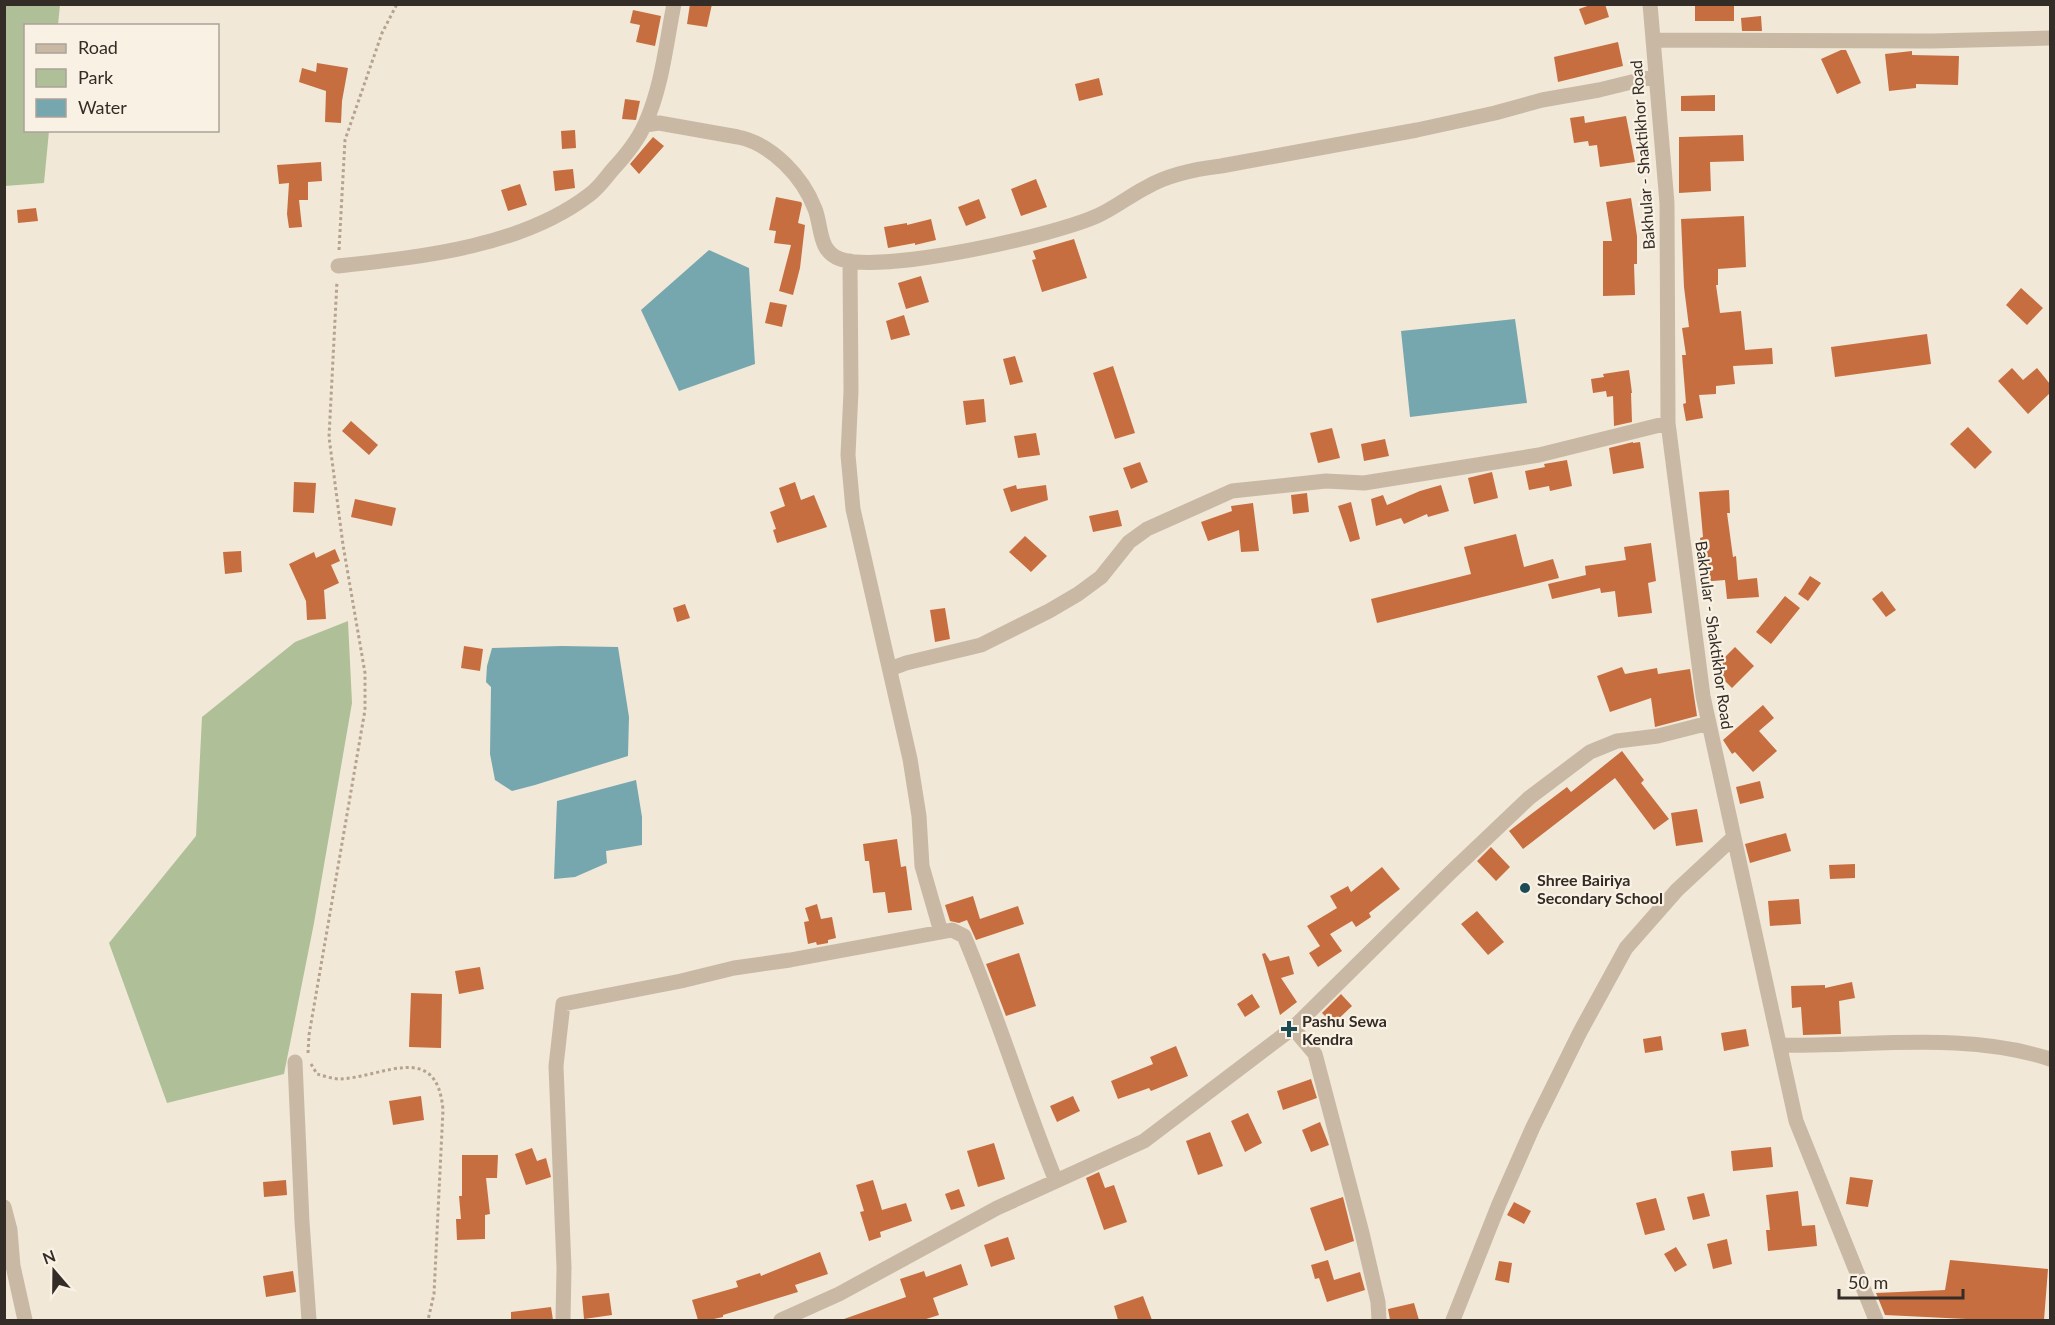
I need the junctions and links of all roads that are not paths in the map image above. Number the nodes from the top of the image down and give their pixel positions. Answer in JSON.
{"nodes":[{"id":1,"x":674,"y":4,"type":"edge"},
{"id":2,"x":1650,"y":4,"type":"edge"},
{"id":3,"x":2050,"y":38,"type":"edge"},
{"id":4,"x":1653,"y":40,"type":"junction"},
{"id":5,"x":1656,"y":76,"type":"junction"},
{"id":6,"x":645,"y":125,"type":"junction"},
{"id":7,"x":850,"y":261,"type":"junction"},
{"id":8,"x":338,"y":266,"type":"road end"},
{"id":9,"x":1668,"y":423,"type":"junction"},
{"id":10,"x":890,"y":669,"type":"junction"},
{"id":11,"x":1709,"y":723,"type":"junction"},
{"id":12,"x":1734,"y":837,"type":"junction"},
{"id":13,"x":941,"y":932,"type":"junction"},
{"id":14,"x":1293,"y":1028,"type":"junction"},
{"id":15,"x":1780,"y":1045,"type":"junction"},
{"id":16,"x":2050,"y":1059,"type":"edge"},
{"id":17,"x":295,"y":1062,"type":"dead end"},
{"id":18,"x":1056,"y":1181,"type":"junction"},
{"id":19,"x":4,"y":1206,"type":"edge"},
{"id":20,"x":25,"y":1320,"type":"edge"},
{"id":21,"x":309,"y":1320,"type":"edge"},
{"id":22,"x":563,"y":1320,"type":"edge"},
{"id":23,"x":782,"y":1320,"type":"edge"},
{"id":24,"x":1379,"y":1320,"type":"edge"},
{"id":25,"x":1453,"y":1320,"type":"edge"},
{"id":26,"x":1876,"y":1320,"type":"edge"}],
"edges":[{"from":1,"to":6,"type":"street"},
{"from":2,"to":4,"type":"street","name":"Bakhular - Shaktikhor Road"},
{"from":3,"to":4,"type":"street"},
{"from":4,"to":5,"type":"street","name":"Bakhular - Shaktikhor Road"},
{"from":5,"to":7,"type":"street"},
{"from":5,"to":9,"type":"street","name":"Bakhular - Shaktikhor Road"},
{"from":6,"to":7,"type":"street"},
{"from":6,"to":8,"type":"street"},
{"from":7,"to":10,"type":"street"},
{"from":9,"to":10,"type":"street"},
{"from":9,"to":11,"type":"street","name":"Bakhular - Shaktikhor Road"},
{"from":10,"to":13,"type":"street"},
{"from":11,"to":12,"type":"street","name":"Bakhular - Shaktikhor Road"},
{"from":11,"to":14,"type":"street"},
{"from":12,"to":15,"type":"street","name":"Bakhular - Shaktikhor Road"},
{"from":12,"to":25,"type":"street"},
{"from":13,"to":18,"type":"street"},
{"from":13,"to":22,"type":"street"},
{"from":14,"to":18,"type":"street"},
{"from":14,"to":24,"type":"street"},
{"from":15,"to":16,"type":"street"},
{"from":15,"to":26,"type":"street","name":"Bakhular - Shaktikhor Road"},
{"from":17,"to":21,"type":"street"},
{"from":18,"to":23,"type":"street"},
{"from":19,"to":20,"type":"street"}]}
